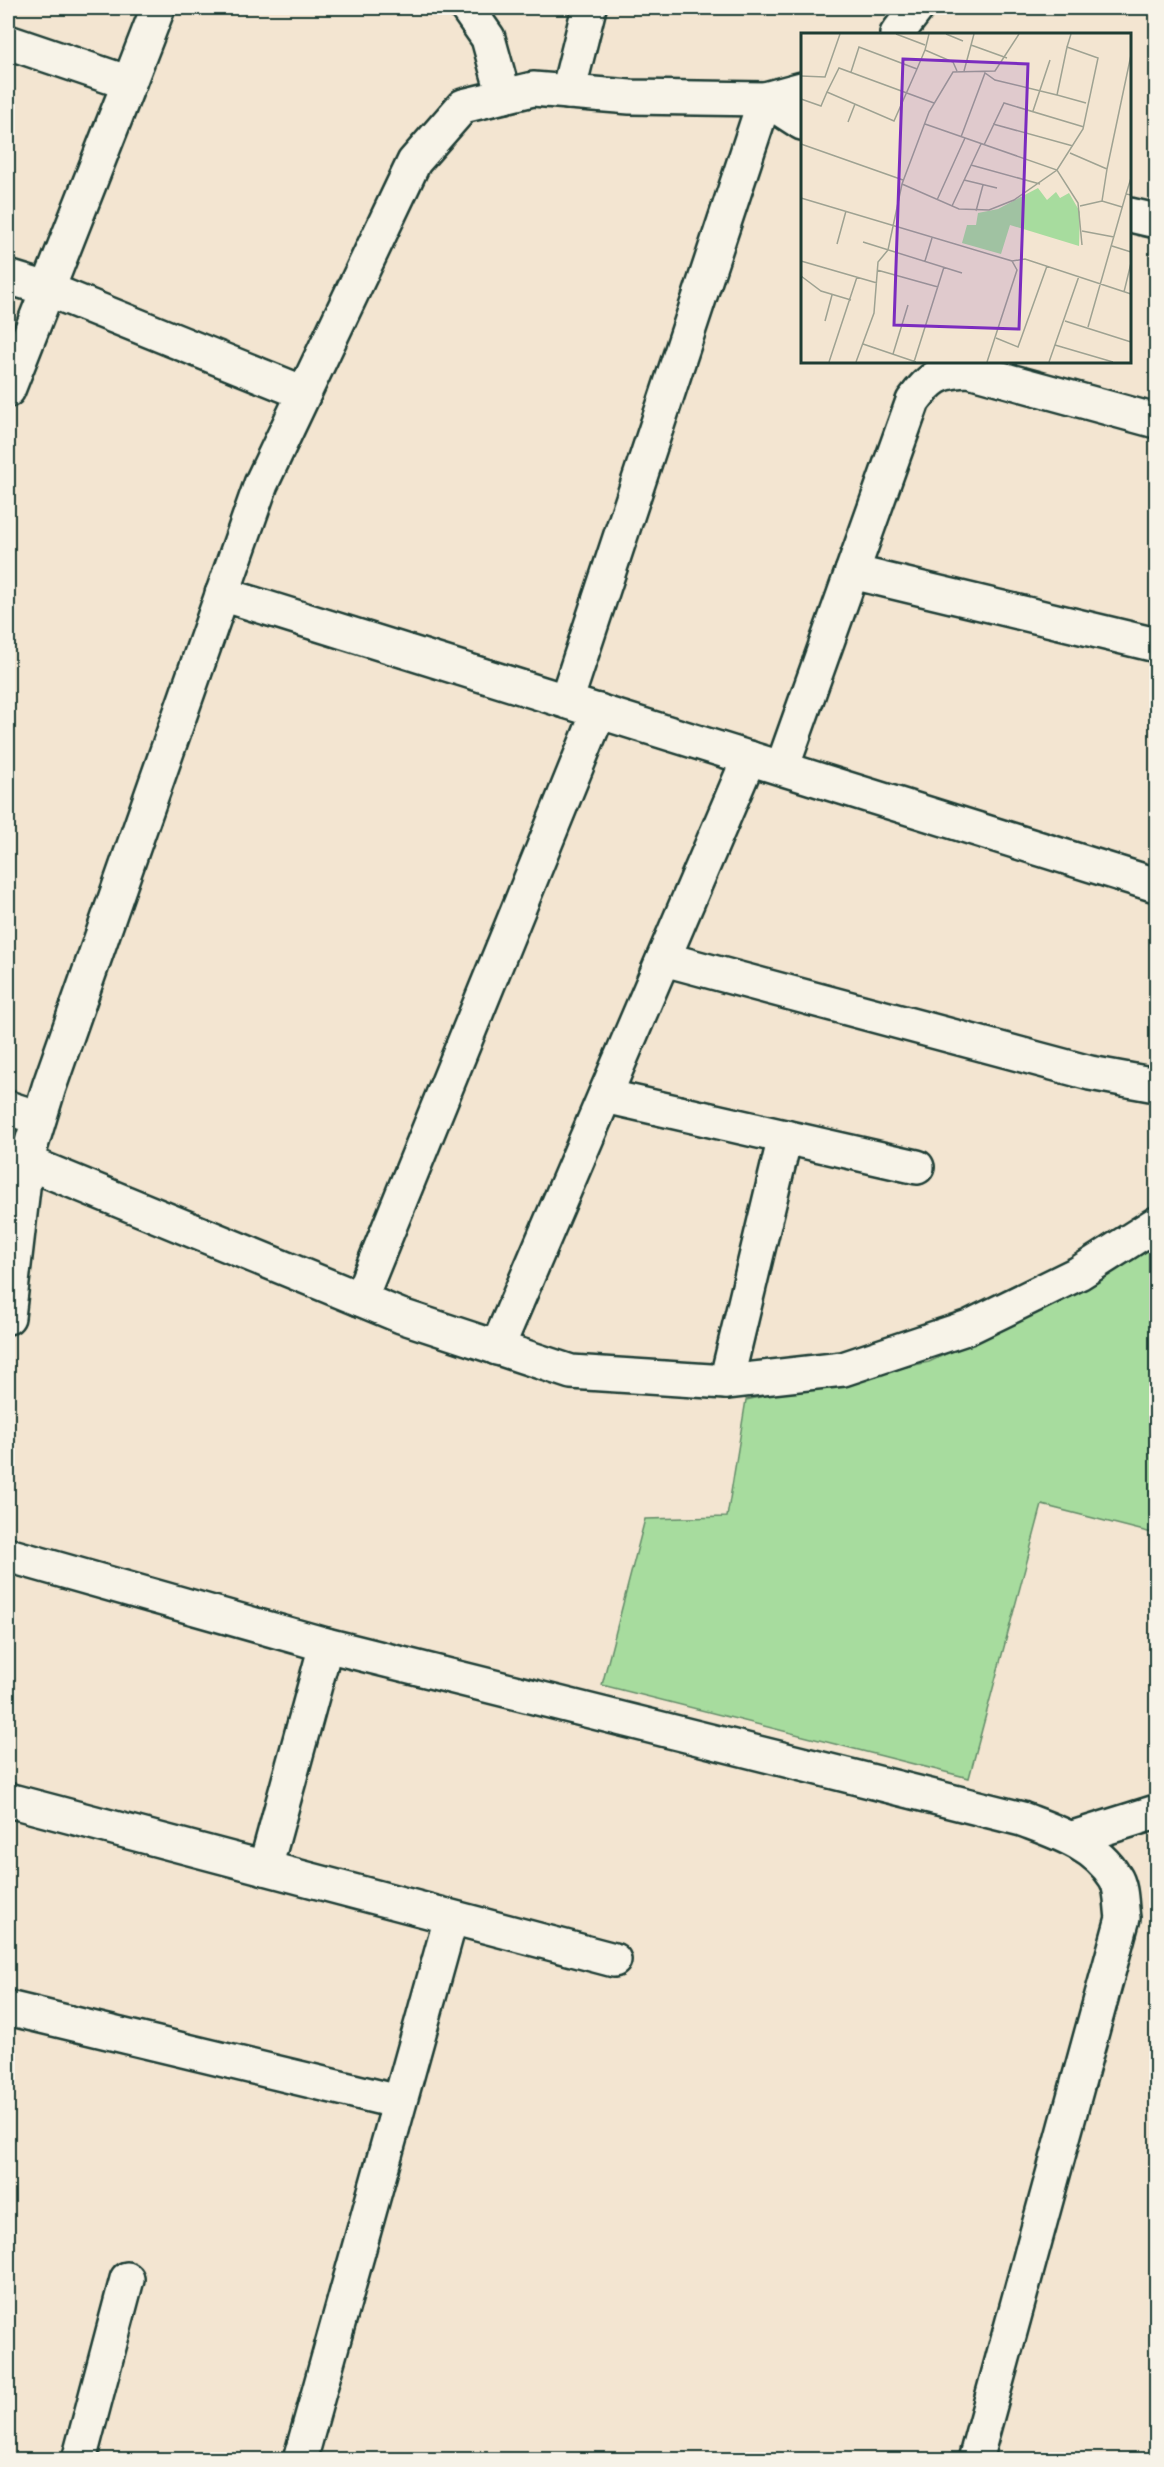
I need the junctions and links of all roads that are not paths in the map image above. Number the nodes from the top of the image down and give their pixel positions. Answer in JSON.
{"nodes":[{"id":1,"x":158,"y":8,"type":"edge"},
{"id":2,"x":467,"y":8,"type":"edge"},
{"id":3,"x":589,"y":8,"type":"edge"},
{"id":4,"x":917,"y":8,"type":"edge"},
{"id":5,"x":898,"y":33,"type":"edge"},
{"id":6,"x":8,"y":42,"type":"edge"},
{"id":7,"x":129,"y":83,"type":"junction"},
{"id":8,"x":801,"y":89,"type":"edge"},
{"id":9,"x":568,"y":92,"type":"junction"},
{"id":10,"x":504,"y":96,"type":"junction"},
{"id":11,"x":765,"y":99,"type":"junction"},
{"id":12,"x":801,"y":122,"type":"edge"},
{"id":13,"x":1131,"y":215,"type":"edge"},
{"id":14,"x":1156,"y":221,"type":"edge"},
{"id":15,"x":8,"y":278,"type":"edge"},
{"id":16,"x":47,"y":289,"type":"junction"},
{"id":17,"x":8,"y":390,"type":"edge"},
{"id":18,"x":304,"y":393,"type":"junction"},
{"id":19,"x":1156,"y":421,"type":"edge"},
{"id":20,"x":852,"y":572,"type":"junction"},
{"id":21,"x":222,"y":594,"type":"junction"},
{"id":22,"x":1156,"y":645,"type":"edge"},
{"id":23,"x":566,"y":700,"type":"junction"},
{"id":24,"x":599,"y":711,"type":"junction"},
{"id":25,"x":749,"y":758,"type":"junction"},
{"id":26,"x":782,"y":768,"type":"junction"},
{"id":27,"x":1156,"y":885,"type":"edge"},
{"id":28,"x":664,"y":958,"type":"junction"},
{"id":29,"x":1156,"y":1085,"type":"edge"},
{"id":30,"x":605,"y":1096,"type":"junction"},
{"id":31,"x":8,"y":1108,"type":"edge"},
{"id":32,"x":39,"y":1118,"type":"junction"},
{"id":33,"x":785,"y":1137,"type":"junction"},
{"id":34,"x":26,"y":1162,"type":"junction"},
{"id":35,"x":917,"y":1167,"type":"dead end"},
{"id":36,"x":1156,"y":1224,"type":"edge"},
{"id":37,"x":360,"y":1299,"type":"junction"},
{"id":38,"x":8,"y":1317,"type":"edge"},
{"id":39,"x":497,"y":1348,"type":"junction"},
{"id":40,"x":726,"y":1382,"type":"junction"},
{"id":41,"x":8,"y":1555,"type":"edge"},
{"id":42,"x":326,"y":1646,"type":"junction"},
{"id":43,"x":8,"y":1800,"type":"edge"},
{"id":44,"x":1156,"y":1812,"type":"edge"},
{"id":45,"x":1073,"y":1838,"type":"junction"},
{"id":46,"x":264,"y":1868,"type":"junction"},
{"id":47,"x":451,"y":1918,"type":"junction"},
{"id":48,"x":614,"y":1960,"type":"dead end"},
{"id":49,"x":8,"y":2008,"type":"edge"},
{"id":50,"x":399,"y":2102,"type":"junction"},
{"id":51,"x":127,"y":2279,"type":"dead end"},
{"id":52,"x":79,"y":2460,"type":"edge"},
{"id":53,"x":300,"y":2460,"type":"edge"},
{"id":54,"x":975,"y":2460,"type":"edge"}],
"edges":[{"from":1,"to":7,"type":"street"},
{"from":2,"to":10,"type":"street"},
{"from":3,"to":9,"type":"street"},
{"from":4,"to":5,"type":"street"},
{"from":6,"to":7,"type":"street"},
{"from":7,"to":16,"type":"street"},
{"from":8,"to":11,"type":"street"},
{"from":9,"to":10,"type":"street"},
{"from":9,"to":11,"type":"street"},
{"from":10,"to":18,"type":"street"},
{"from":11,"to":12,"type":"street"},
{"from":11,"to":23,"type":"street"},
{"from":13,"to":14,"type":"street"},
{"from":15,"to":16,"type":"street"},
{"from":16,"to":17,"type":"street"},
{"from":16,"to":18,"type":"street"},
{"from":18,"to":21,"type":"street"},
{"from":19,"to":20,"type":"street"},
{"from":20,"to":22,"type":"street"},
{"from":20,"to":26,"type":"street"},
{"from":21,"to":23,"type":"street"},
{"from":21,"to":32,"type":"street"},
{"from":23,"to":24,"type":"street"},
{"from":24,"to":25,"type":"street"},
{"from":24,"to":37,"type":"street"},
{"from":25,"to":26,"type":"street"},
{"from":25,"to":28,"type":"street"},
{"from":26,"to":27,"type":"street"},
{"from":28,"to":29,"type":"street"},
{"from":28,"to":30,"type":"street"},
{"from":30,"to":33,"type":"street"},
{"from":30,"to":39,"type":"street"},
{"from":31,"to":32,"type":"street"},
{"from":32,"to":34,"type":"street"},
{"from":33,"to":35,"type":"street"},
{"from":33,"to":40,"type":"street"},
{"from":34,"to":37,"type":"street"},
{"from":34,"to":38,"type":"street"},
{"from":36,"to":40,"type":"street"},
{"from":37,"to":39,"type":"street"},
{"from":39,"to":40,"type":"street"},
{"from":41,"to":42,"type":"street"},
{"from":42,"to":45,"type":"street"},
{"from":42,"to":46,"type":"street"},
{"from":43,"to":46,"type":"street"},
{"from":44,"to":45,"type":"street"},
{"from":45,"to":54,"type":"street"},
{"from":46,"to":47,"type":"street"},
{"from":47,"to":48,"type":"street"},
{"from":47,"to":50,"type":"street"},
{"from":49,"to":50,"type":"street"},
{"from":50,"to":53,"type":"street"},
{"from":51,"to":52,"type":"street"}]}
